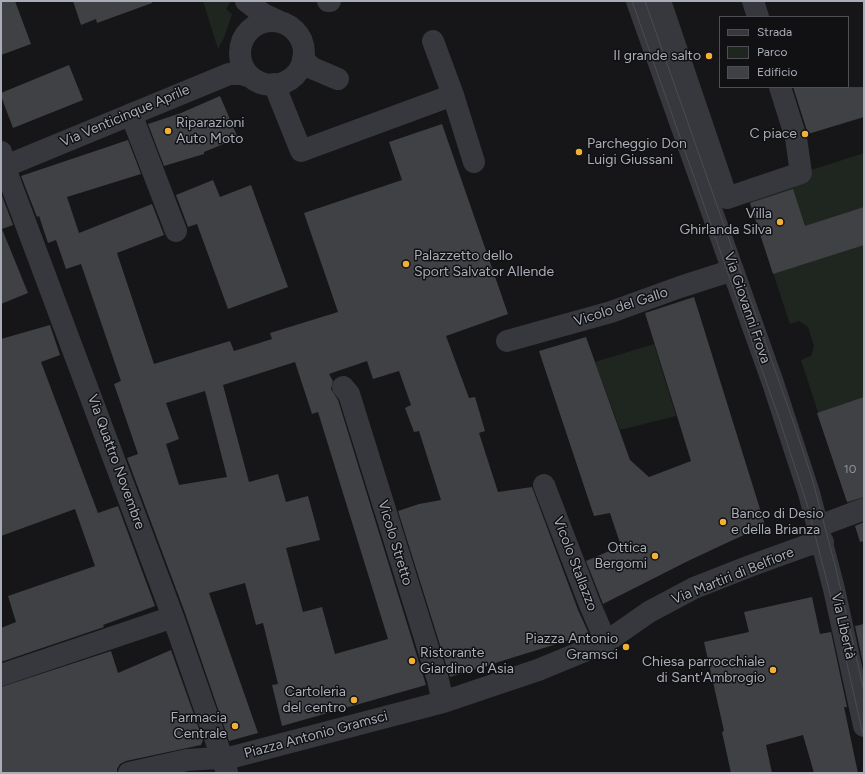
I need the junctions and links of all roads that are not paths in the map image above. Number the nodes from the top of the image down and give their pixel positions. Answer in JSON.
{"nodes":[{"id":1,"x":246,"y":1,"type":"edge"},
{"id":2,"x":638,"y":1,"type":"edge"},
{"id":3,"x":660,"y":1,"type":"edge"},
{"id":4,"x":754,"y":1,"type":"edge"},
{"id":5,"x":758,"y":16,"type":"edge"},
{"id":6,"x":280,"y":22,"type":"junction"},
{"id":7,"x":433,"y":41,"type":"dead end"},
{"id":8,"x":303,"y":59,"type":"junction"},
{"id":9,"x":251,"y":77,"type":"junction"},
{"id":10,"x":338,"y":79,"type":"dead end"},
{"id":11,"x":274,"y":84,"type":"junction"},
{"id":12,"x":780,"y":88,"type":"edge"},
{"id":13,"x":453,"y":95,"type":"junction"},
{"id":14,"x":131,"y":114,"type":"junction"},
{"id":15,"x":3,"y":162,"type":"edge"},
{"id":16,"x":474,"y":162,"type":"dead end"},
{"id":17,"x":176,"y":231,"type":"dead end"},
{"id":18,"x":733,"y":270,"type":"junction"},
{"id":19,"x":507,"y":341,"type":"dead end"},
{"id":20,"x":343,"y":387,"type":"dead end"},
{"id":21,"x":544,"y":485,"type":"dead end"},
{"id":22,"x":864,"y":509,"type":"edge"},
{"id":23,"x":821,"y":534,"type":"junction"},
{"id":24,"x":173,"y":617,"type":"junction"},
{"id":25,"x":606,"y":642,"type":"junction"},
{"id":26,"x":1,"y":675,"type":"edge"},
{"id":27,"x":443,"y":702,"type":"junction"},
{"id":28,"x":864,"y":726,"type":"edge"},
{"id":29,"x":225,"y":766,"type":"edge"},
{"id":30,"x":129,"y":773,"type":"edge"}],
"edges":[{"from":1,"to":6,"type":"street"},
{"from":2,"to":18,"type":"street","name":"Via Giovanni Frova"},
{"from":3,"to":12,"type":"street"},
{"from":4,"to":5,"type":"street"},
{"from":6,"to":8,"type":"street"},
{"from":6,"to":9,"type":"street"},
{"from":7,"to":13,"type":"street"},
{"from":8,"to":10,"type":"street"},
{"from":8,"to":11,"type":"street"},
{"from":9,"to":11,"type":"street"},
{"from":9,"to":14,"type":"street","name":"Via Venticinque Aprile"},
{"from":11,"to":13,"type":"street"},
{"from":13,"to":16,"type":"street"},
{"from":14,"to":15,"type":"street","name":"Via Venticinque Aprile"},
{"from":14,"to":17,"type":"street"},
{"from":15,"to":24,"type":"street","name":"Via Quattro Novembre"},
{"from":18,"to":19,"type":"street","name":"Vicolo del Gallo"},
{"from":18,"to":23,"type":"street","name":"Via Giovanni Frova"},
{"from":20,"to":27,"type":"street","name":"Vicolo Stretto"},
{"from":21,"to":25,"type":"street","name":"Vicolo Stallazzo"},
{"from":22,"to":23,"type":"street","name":"Via Martiri di Belfiore"},
{"from":23,"to":25,"type":"street","name":"Via Martiri di Belfiore"},
{"from":23,"to":28,"type":"street","name":"Via Libertà"},
{"from":24,"to":26,"type":"street"},
{"from":24,"to":29,"type":"street","name":"Via Quattro Novembre"},
{"from":25,"to":27,"type":"street","name":"Piazza Antonio Gramsci"},
{"from":27,"to":29,"type":"street","name":"Piazza Antonio Gramsci"},
{"from":29,"to":30,"type":"street","name":"Piazza Antonio Gramsci"}]}
